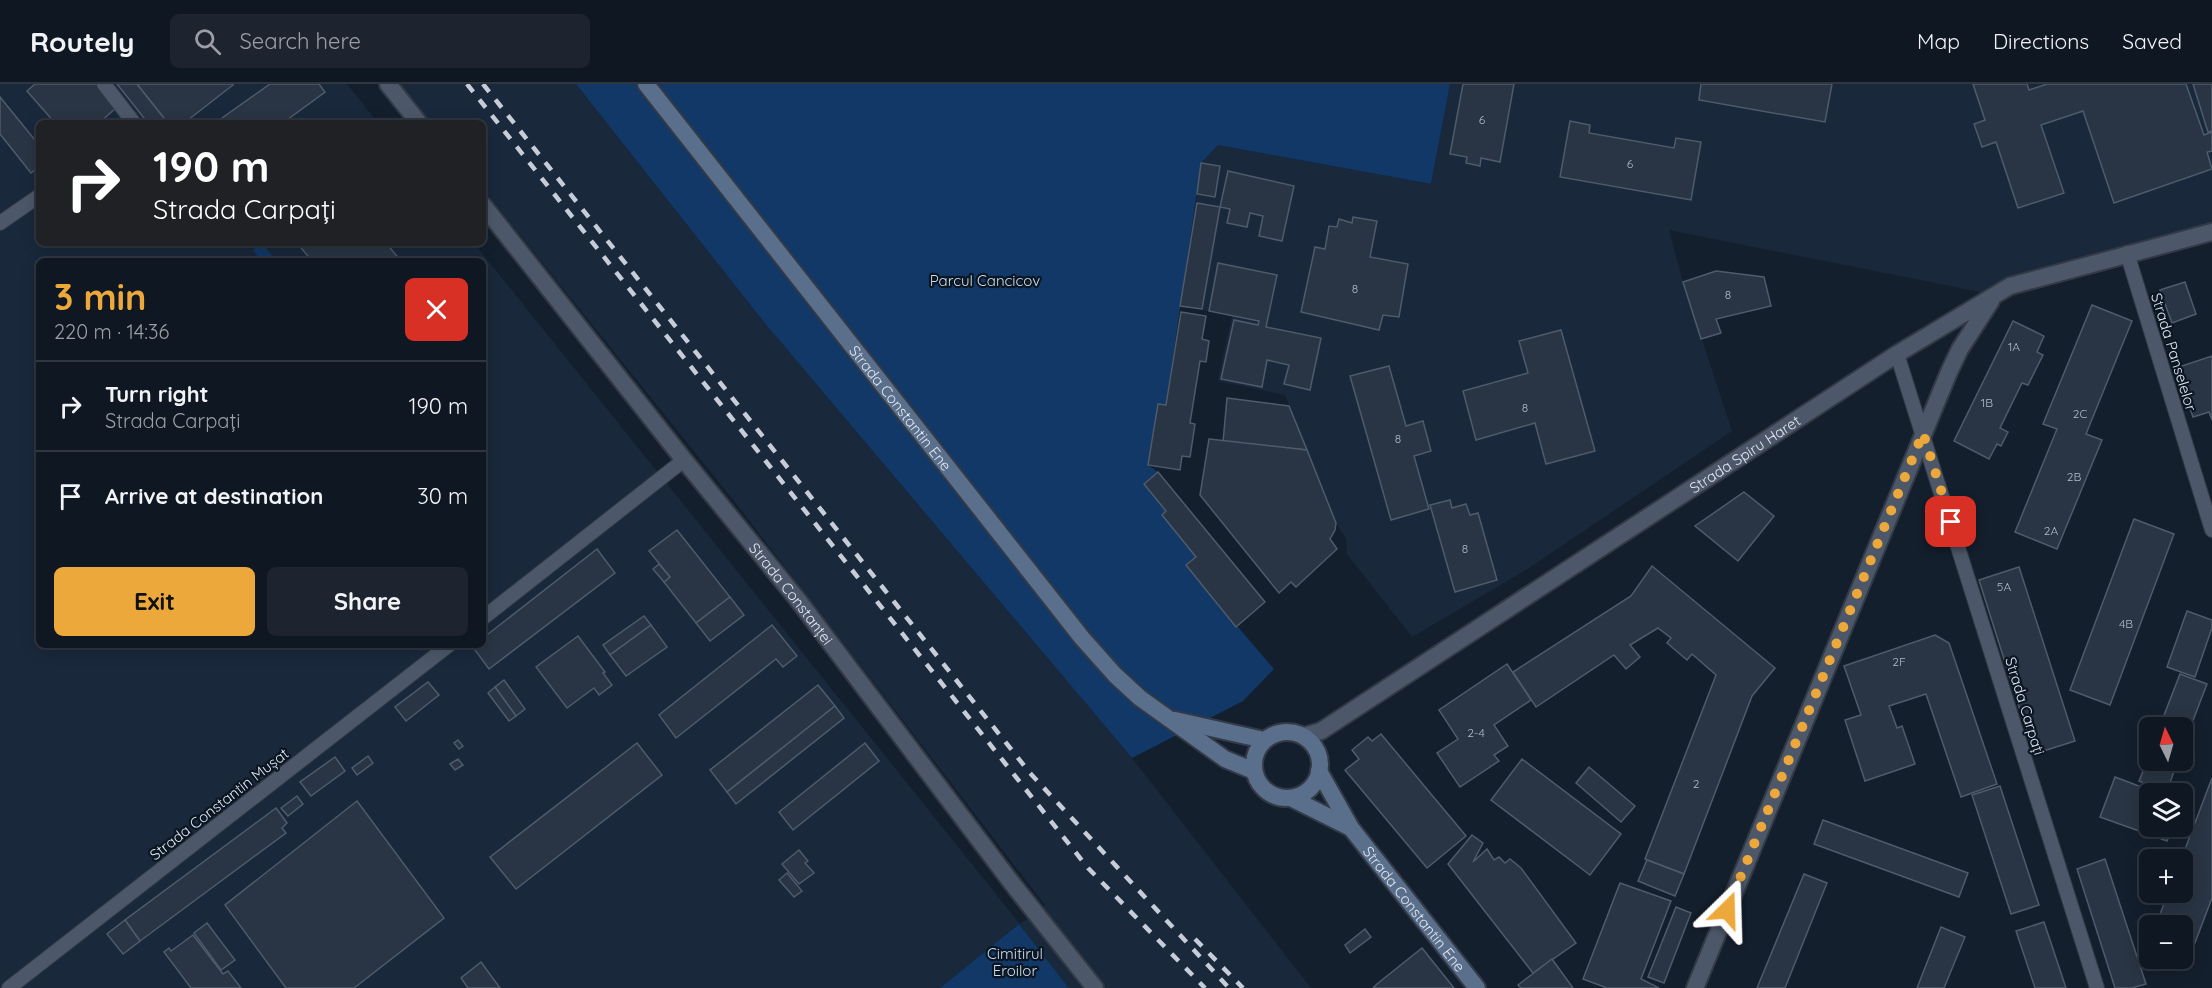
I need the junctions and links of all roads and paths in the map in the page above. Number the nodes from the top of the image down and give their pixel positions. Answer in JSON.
{"nodes":[{"id":1,"x":104,"y":84,"type":"edge"},
{"id":2,"x":388,"y":84,"type":"edge"},
{"id":3,"x":646,"y":84,"type":"edge"},
{"id":4,"x":131,"y":120,"type":"edge"},
{"id":5,"x":417,"y":120,"type":"edge"},
{"id":6,"x":36,"y":198,"type":"edge"},
{"id":7,"x":486,"y":209,"type":"edge"},
{"id":8,"x":0,"y":223,"type":"edge"},
{"id":9,"x":2212,"y":232,"type":"edge"},
{"id":10,"x":2127,"y":254,"type":"junction"},
{"id":11,"x":1995,"y":295,"type":"junction"},
{"id":12,"x":1897,"y":354,"type":"junction"},
{"id":13,"x":1923,"y":433,"type":"junction"},
{"id":14,"x":684,"y":460,"type":"junction"},
{"id":15,"x":2212,"y":530,"type":"edge"},
{"id":16,"x":486,"y":616,"type":"edge"},
{"id":17,"x":445,"y":648,"type":"edge"},
{"id":18,"x":1171,"y":719,"type":"junction"},
{"id":19,"x":1304,"y":736,"type":"junction"},
{"id":20,"x":1264,"y":740,"type":"junction"},
{"id":21,"x":1254,"y":771,"type":"junction"},
{"id":22,"x":1320,"y":771,"type":"junction"},
{"id":23,"x":1291,"y":798,"type":"junction"},
{"id":24,"x":1351,"y":828,"type":"junction"},
{"id":25,"x":9,"y":988,"type":"edge"},
{"id":26,"x":1095,"y":988,"type":"edge"},
{"id":27,"x":1477,"y":988,"type":"edge"},
{"id":28,"x":1695,"y":988,"type":"edge"},
{"id":29,"x":2097,"y":988,"type":"edge"}],
"edges":[{"from":1,"to":4,"type":"street"},
{"from":2,"to":5,"type":"street"},
{"from":3,"to":18,"type":"main road","name":"Strada Constantin Ene"},
{"from":6,"to":8,"type":"street"},
{"from":7,"to":14,"type":"street","name":"Strada Constanței"},
{"from":9,"to":10,"type":"street","name":"Strada Spiru Haret"},
{"from":10,"to":11,"type":"street","name":"Strada Spiru Haret"},
{"from":10,"to":15,"type":"street","name":"Strada Panselelor"},
{"from":11,"to":12,"type":"street","name":"Strada Spiru Haret"},
{"from":11,"to":13,"type":"street"},
{"from":12,"to":13,"type":"street","name":"Strada Carpați"},
{"from":12,"to":19,"type":"street","name":"Strada Spiru Haret"},
{"from":13,"to":28,"type":"street"},
{"from":13,"to":29,"type":"street","name":"Strada Carpați"},
{"from":14,"to":16,"type":"street"},
{"from":14,"to":26,"type":"street","name":"Strada Constanței"},
{"from":17,"to":25,"type":"street","name":"Strada Constantin Mușat"},
{"from":18,"to":20,"type":"main road","name":"Strada Constantin Ene"},
{"from":18,"to":21,"type":"main road","name":"Strada Constantin Ene"},
{"from":19,"to":20,"type":"main road"},
{"from":19,"to":22,"type":"main road"},
{"from":20,"to":21,"type":"main road"},
{"from":21,"to":23,"type":"main road"},
{"from":22,"to":23,"type":"main road"},
{"from":22,"to":24,"type":"main road","name":"Strada Constantin Ene"},
{"from":23,"to":24,"type":"main road","name":"Strada Constantin Ene"},
{"from":24,"to":27,"type":"main road","name":"Strada Constantin Ene"}]}
